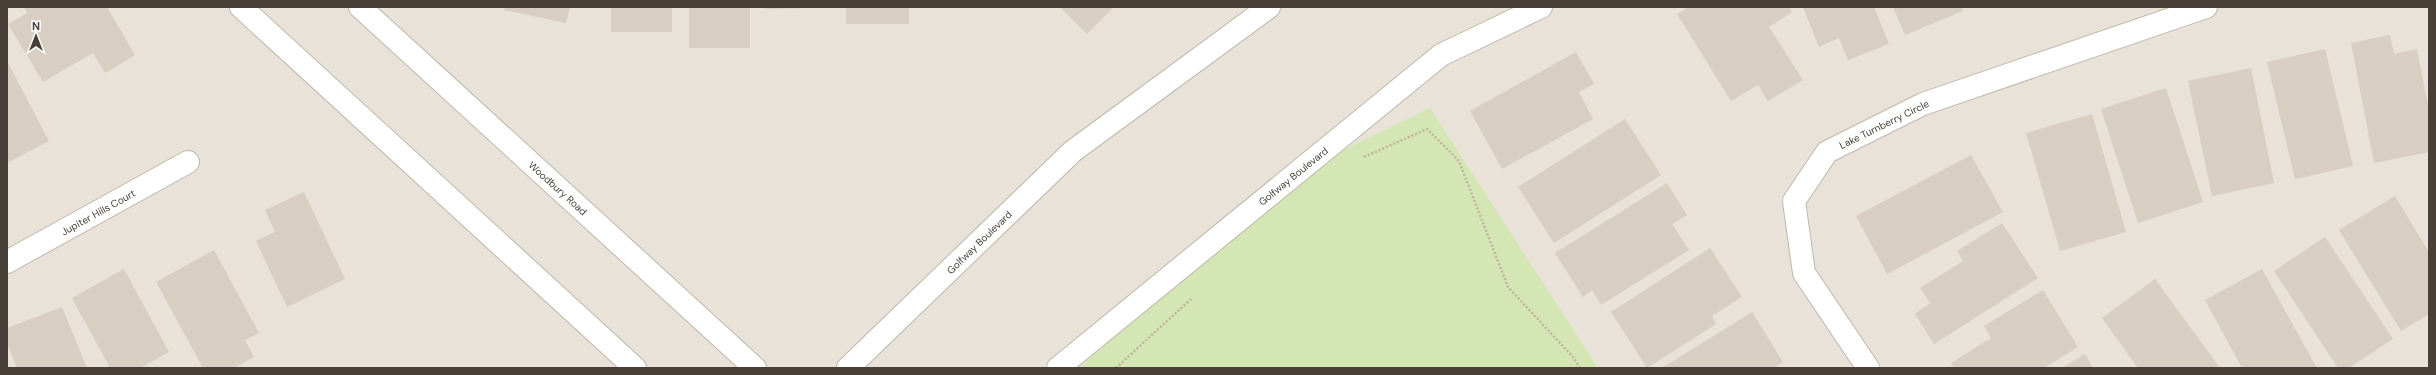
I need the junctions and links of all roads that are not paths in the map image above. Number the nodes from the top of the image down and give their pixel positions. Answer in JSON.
{"nodes":[{"id":1,"x":241,"y":7,"type":"edge"},
{"id":2,"x":360,"y":7,"type":"edge"},
{"id":3,"x":1269,"y":7,"type":"edge"},
{"id":4,"x":1541,"y":7,"type":"edge"},
{"id":5,"x":2198,"y":8,"type":"edge"},
{"id":6,"x":188,"y":162,"type":"dead end"},
{"id":7,"x":7,"y":262,"type":"edge"},
{"id":8,"x":634,"y":368,"type":"edge"},
{"id":9,"x":755,"y":368,"type":"edge"},
{"id":10,"x":848,"y":368,"type":"edge"},
{"id":11,"x":1058,"y":368,"type":"edge"},
{"id":12,"x":1868,"y":368,"type":"edge"}],
"edges":[{"from":1,"to":8,"type":"street"},
{"from":2,"to":9,"type":"street","name":"Woodbury Road"},
{"from":3,"to":10,"type":"street","name":"Golfway Boulevard"},
{"from":4,"to":11,"type":"street","name":"Golfway Boulevard"},
{"from":5,"to":12,"type":"street","name":"Lake Turnberry Circle"},
{"from":6,"to":7,"type":"street","name":"Jupiter Hills Court"}]}
